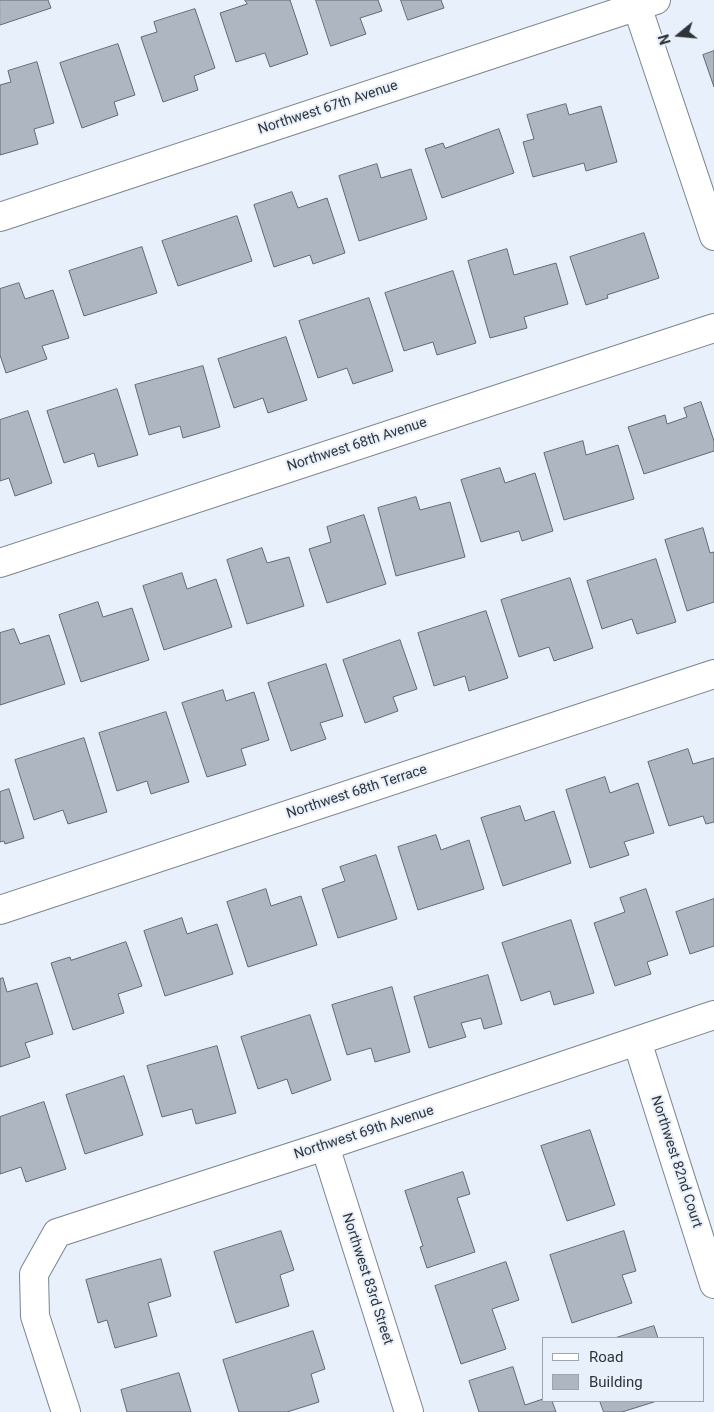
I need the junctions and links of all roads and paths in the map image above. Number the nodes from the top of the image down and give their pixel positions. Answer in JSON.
{"nodes":[{"id":1,"x":643,"y":2,"type":"edge"},
{"id":2,"x":0,"y":217,"type":"edge"},
{"id":3,"x":714,"y":236,"type":"edge"},
{"id":4,"x":714,"y":328,"type":"edge"},
{"id":5,"x":0,"y":563,"type":"edge"},
{"id":6,"x":714,"y":674,"type":"edge"},
{"id":7,"x":0,"y":910,"type":"edge"},
{"id":8,"x":714,"y":1015,"type":"edge"},
{"id":9,"x":637,"y":1041,"type":"junction"},
{"id":10,"x":325,"y":1146,"type":"junction"},
{"id":11,"x":714,"y":1284,"type":"edge"},
{"id":12,"x":66,"y":1412,"type":"edge"},
{"id":13,"x":409,"y":1412,"type":"edge"}],
"edges":[{"from":1,"to":2,"type":"street","name":"Northwest 67th Avenue"},
{"from":1,"to":3,"type":"street"},
{"from":4,"to":5,"type":"street","name":"Northwest 68th Avenue"},
{"from":6,"to":7,"type":"street","name":"Northwest 68th Terrace"},
{"from":8,"to":9,"type":"street","name":"Northwest 69th Avenue"},
{"from":9,"to":10,"type":"street","name":"Northwest 69th Avenue"},
{"from":9,"to":11,"type":"street","name":"Northwest 82nd Court"},
{"from":10,"to":12,"type":"street","name":"Northwest 69th Avenue"},
{"from":10,"to":13,"type":"street","name":"Northwest 83rd Street"}]}
